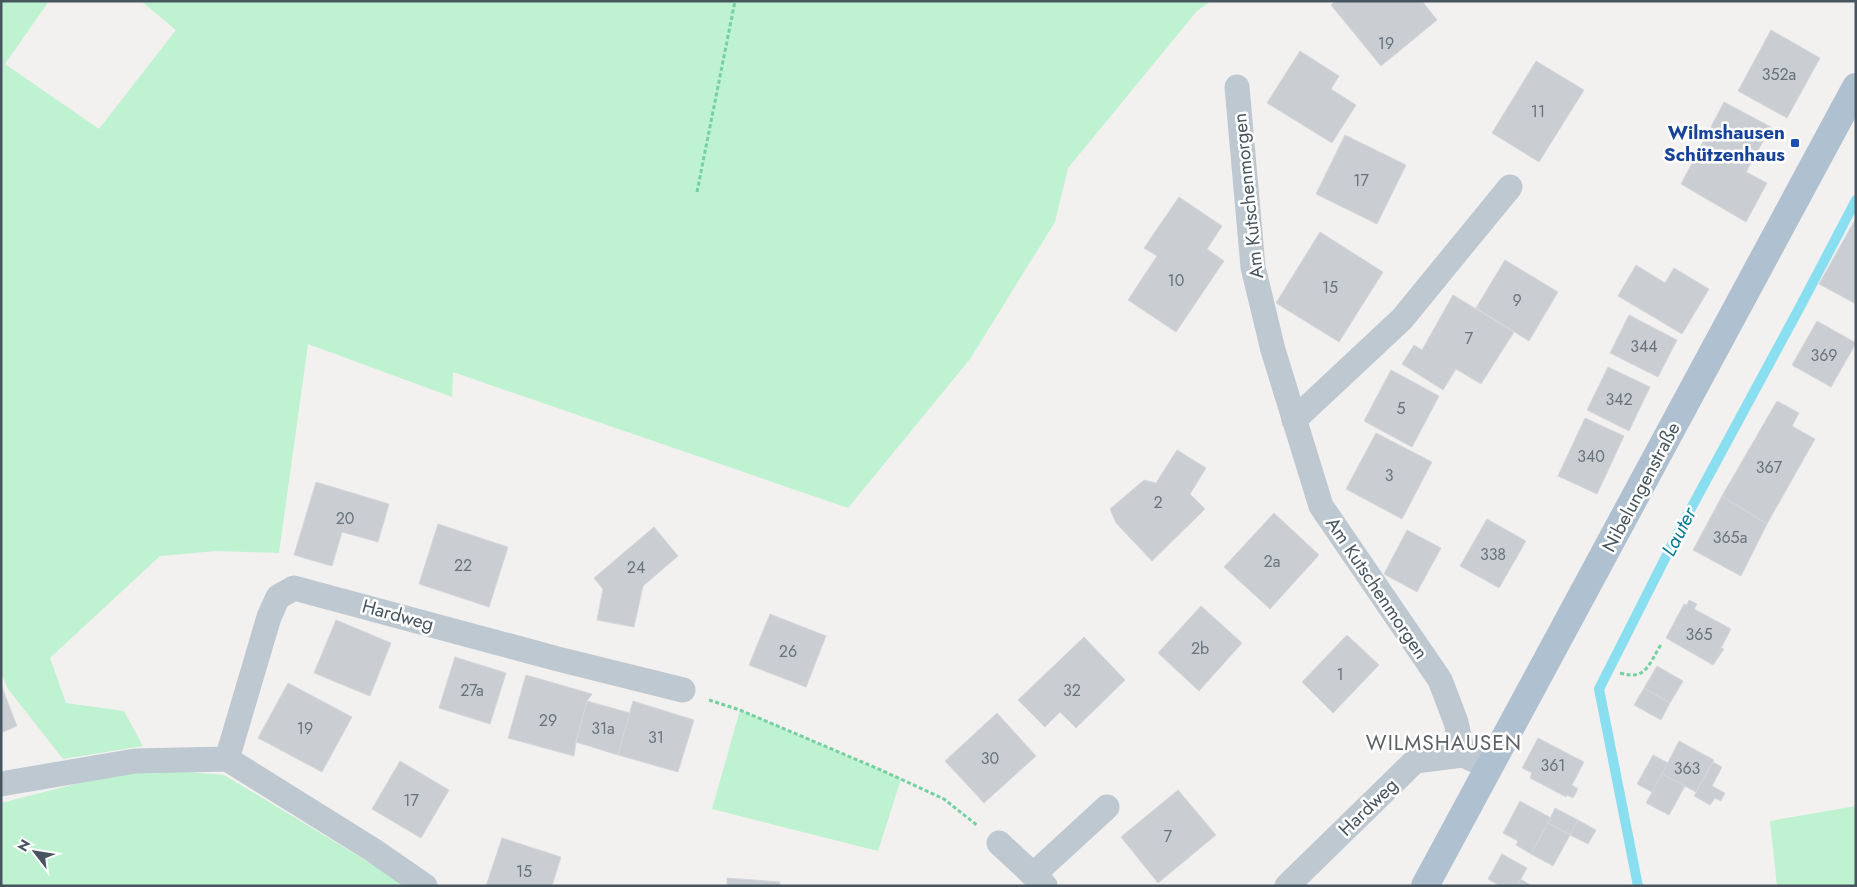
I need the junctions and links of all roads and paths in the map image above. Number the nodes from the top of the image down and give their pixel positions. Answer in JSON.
{"nodes":[{"id":1,"x":735,"y":1,"type":"edge"},
{"id":2,"x":1237,"y":87,"type":"dead end"},
{"id":3,"x":1856,"y":87,"type":"edge"},
{"id":4,"x":1510,"y":187,"type":"dead end"},
{"id":5,"x":697,"y":192,"type":"dead end"},
{"id":6,"x":1294,"y":420,"type":"junction"},
{"id":7,"x":1662,"y":643,"type":"dead end"},
{"id":8,"x":1620,"y":673,"type":"dead end"},
{"id":9,"x":683,"y":690,"type":"joint"},
{"id":10,"x":1463,"y":754,"type":"junction"},
{"id":11,"x":228,"y":759,"type":"junction"},
{"id":12,"x":1489,"y":768,"type":"junction"},
{"id":13,"x":1,"y":784,"type":"edge"},
{"id":14,"x":1107,"y":807,"type":"dead end"},
{"id":15,"x":999,"y":843,"type":"joint"},
{"id":16,"x":1039,"y":881,"type":"edge"},
{"id":17,"x":425,"y":886,"type":"edge"},
{"id":18,"x":1287,"y":886,"type":"edge"},
{"id":19,"x":1425,"y":886,"type":"edge"}],
"edges":[{"from":1,"to":5,"type":"path"},
{"from":2,"to":6,"type":"street","name":"Am Kutschenmorgen"},
{"from":3,"to":12,"type":"main road","name":"Nibelungenstraße"},
{"from":4,"to":6,"type":"street"},
{"from":6,"to":10,"type":"street","name":"Am Kutschenmorgen"},
{"from":7,"to":8,"type":"path"},
{"from":9,"to":11,"type":"street","name":"Hardweg"},
{"from":9,"to":15,"type":"path"},
{"from":10,"to":12,"type":"street"},
{"from":10,"to":18,"type":"street","name":"Hardweg"},
{"from":11,"to":13,"type":"street"},
{"from":11,"to":17,"type":"street"},
{"from":12,"to":19,"type":"main road","name":"Nibelungenstraße"},
{"from":14,"to":16,"type":"street"},
{"from":15,"to":16,"type":"street"}]}
